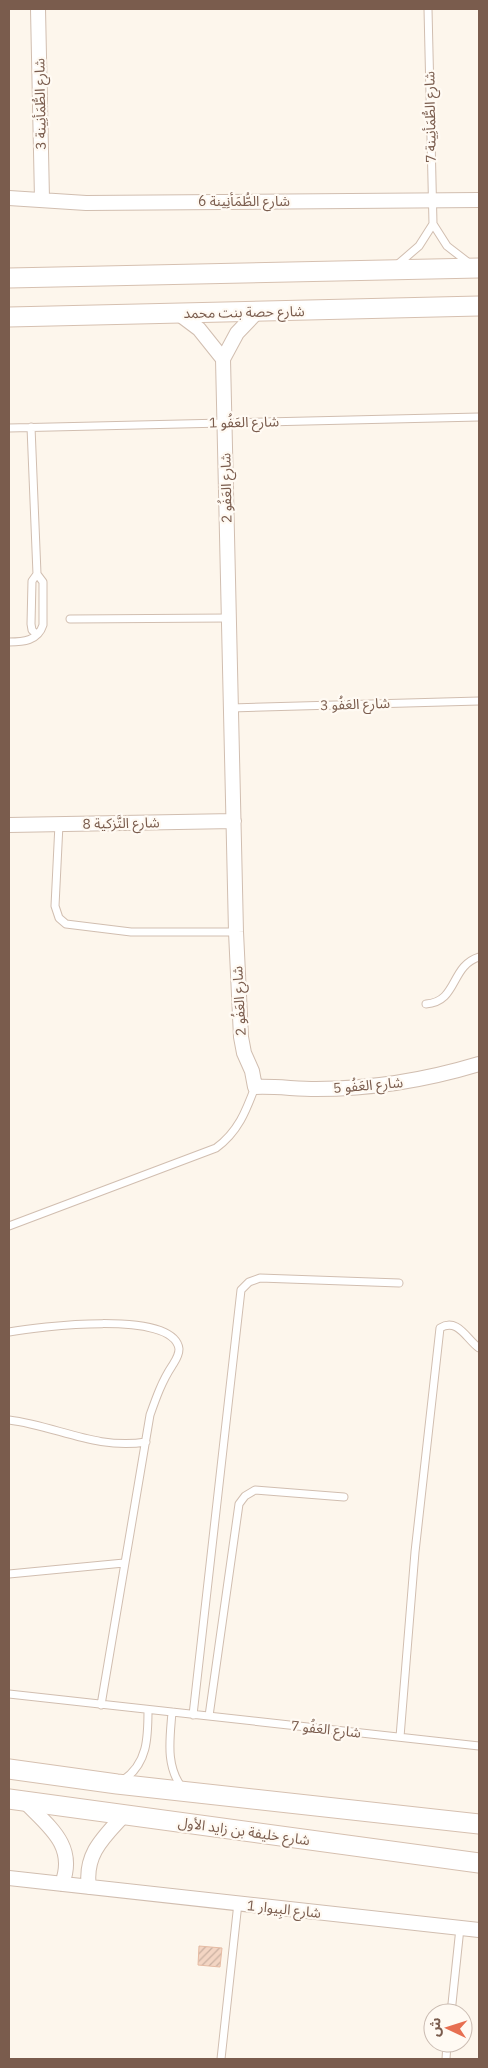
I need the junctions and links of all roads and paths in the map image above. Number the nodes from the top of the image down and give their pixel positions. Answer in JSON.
{"nodes":[{"id":1,"x":38,"y":9,"type":"edge"},
{"id":2,"x":428,"y":9,"type":"edge"},
{"id":3,"x":9,"y":198,"type":"edge"},
{"id":4,"x":42,"y":199,"type":"junction"},
{"id":5,"x":479,"y":200,"type":"edge"},
{"id":6,"x":432,"y":201,"type":"junction"},
{"id":7,"x":433,"y":224,"type":"junction"},
{"id":8,"x":479,"y":268,"type":"edge"},
{"id":9,"x":389,"y":269,"type":"junction"},
{"id":10,"x":9,"y":278,"type":"edge"},
{"id":11,"x":479,"y":306,"type":"edge"},
{"id":12,"x":257,"y":312,"type":"junction"},
{"id":13,"x":179,"y":314,"type":"junction"},
{"id":14,"x":9,"y":317,"type":"edge"},
{"id":15,"x":223,"y":359,"type":"junction"},
{"id":16,"x":479,"y":417,"type":"edge"},
{"id":17,"x":225,"y":423,"type":"junction"},
{"id":18,"x":31,"y":427,"type":"junction"},
{"id":19,"x":9,"y":428,"type":"edge"},
{"id":20,"x":37,"y":574,"type":"junction"},
{"id":21,"x":229,"y":618,"type":"junction"},
{"id":22,"x":70,"y":619,"type":"dead end"},
{"id":23,"x":36,"y":634,"type":"junction"},
{"id":24,"x":9,"y":642,"type":"edge"},
{"id":25,"x":479,"y":701,"type":"edge"},
{"id":26,"x":231,"y":708,"type":"junction"},
{"id":27,"x":234,"y":821,"type":"junction"},
{"id":28,"x":59,"y":824,"type":"junction"},
{"id":29,"x":9,"y":825,"type":"edge"},
{"id":30,"x":236,"y":932,"type":"junction"},
{"id":31,"x":479,"y":957,"type":"edge"},
{"id":32,"x":426,"y":1004,"type":"dead end"},
{"id":33,"x":479,"y":1064,"type":"edge"},
{"id":34,"x":255,"y":1087,"type":"junction"},
{"id":35,"x":9,"y":1226,"type":"edge"},
{"id":36,"x":399,"y":1283,"type":"dead end"},
{"id":37,"x":9,"y":1332,"type":"edge"},
{"id":38,"x":479,"y":1348,"type":"edge"},
{"id":39,"x":9,"y":1420,"type":"edge"},
{"id":40,"x":146,"y":1442,"type":"junction"},
{"id":41,"x":344,"y":1497,"type":"dead end"},
{"id":42,"x":124,"y":1563,"type":"junction"},
{"id":43,"x":9,"y":1574,"type":"edge"},
{"id":44,"x":9,"y":1694,"type":"edge"},
{"id":45,"x":101,"y":1705,"type":"junction"},
{"id":46,"x":148,"y":1710,"type":"junction"},
{"id":47,"x":172,"y":1712,"type":"junction"},
{"id":48,"x":193,"y":1715,"type":"junction"},
{"id":49,"x":209,"y":1716,"type":"junction"},
{"id":50,"x":400,"y":1737,"type":"junction"},
{"id":51,"x":479,"y":1746,"type":"edge"},
{"id":52,"x":9,"y":1770,"type":"edge"},
{"id":53,"x":117,"y":1784,"type":"junction"},
{"id":54,"x":185,"y":1791,"type":"junction"},
{"id":55,"x":17,"y":1800,"type":"edge"},
{"id":56,"x":124,"y":1815,"type":"junction"},
{"id":57,"x":479,"y":1824,"type":"edge"},
{"id":58,"x":479,"y":1862,"type":"edge"},
{"id":59,"x":9,"y":1878,"type":"edge"},
{"id":60,"x":62,"y":1884,"type":"junction"},
{"id":61,"x":89,"y":1887,"type":"junction"},
{"id":62,"x":238,"y":1903,"type":"junction"},
{"id":63,"x":460,"y":1928,"type":"junction"},
{"id":64,"x":479,"y":1930,"type":"edge"},
{"id":65,"x":451,"y":2003,"type":"edge"},
{"id":66,"x":221,"y":2059,"type":"edge"}],
"edges":[{"from":1,"to":4,"type":"street","name":"شارع الطُّمَأنِينة 3"},
{"from":2,"to":6,"type":"lane","name":"شارع الطُّمَأنِينة 7"},
{"from":3,"to":4,"type":"street","name":"شارع الطُّمَأنِينة 6"},
{"from":4,"to":6,"type":"street","name":"شارع الطُّمَأنِينة 6"},
{"from":5,"to":6,"type":"street","name":"شارع الطُّمَأنِينة 6"},
{"from":6,"to":7,"type":"lane","name":"شارع الطُّمَأنِينة 7"},
{"from":7,"to":8,"type":"lane","name":"شارع الطُّمَأنِينة 7"},
{"from":7,"to":9,"type":"lane"},
{"from":8,"to":9,"type":"street"},
{"from":9,"to":10,"type":"street"},
{"from":11,"to":12,"type":"street","name":"شارع حصة بنت محمد"},
{"from":12,"to":13,"type":"street","name":"شارع حصة بنت محمد"},
{"from":12,"to":15,"type":"street"},
{"from":13,"to":14,"type":"street","name":"شارع حصة بنت محمد"},
{"from":13,"to":15,"type":"street"},
{"from":15,"to":17,"type":"street","name":"شارع العَفُو 2"},
{"from":16,"to":17,"type":"lane","name":"شارع العَفُو 1"},
{"from":17,"to":18,"type":"lane","name":"شارع العَفُو 1"},
{"from":17,"to":21,"type":"street","name":"شارع العَفُو 2"},
{"from":18,"to":19,"type":"lane","name":"شارع العَفُو 1"},
{"from":18,"to":20,"type":"lane"},
{"from":20,"to":23,"type":"lane"},
{"from":20,"to":23,"type":"lane"},
{"from":21,"to":22,"type":"lane"},
{"from":21,"to":26,"type":"street","name":"شارع العَفُو 2"},
{"from":23,"to":24,"type":"lane"},
{"from":25,"to":26,"type":"lane","name":"شارع العَفُو 3"},
{"from":26,"to":27,"type":"street","name":"شارع العَفُو 2"},
{"from":27,"to":28,"type":"street","name":"شارع التَّزكية 8"},
{"from":27,"to":30,"type":"street","name":"شارع العَفُو 2"},
{"from":28,"to":29,"type":"street","name":"شارع التَّزكية 8"},
{"from":28,"to":30,"type":"lane"},
{"from":30,"to":34,"type":"street","name":"شارع العَفُو 2"},
{"from":31,"to":32,"type":"lane"},
{"from":33,"to":34,"type":"street","name":"شارع العَفُو 5"},
{"from":34,"to":35,"type":"lane"},
{"from":36,"to":48,"type":"lane"},
{"from":37,"to":40,"type":"lane"},
{"from":38,"to":50,"type":"lane"},
{"from":39,"to":40,"type":"lane"},
{"from":40,"to":42,"type":"lane"},
{"from":41,"to":49,"type":"lane"},
{"from":42,"to":43,"type":"lane"},
{"from":42,"to":45,"type":"lane"},
{"from":44,"to":45,"type":"lane","name":"شارع العَفُو 7"},
{"from":45,"to":46,"type":"lane","name":"شارع العَفُو 7"},
{"from":46,"to":47,"type":"lane","name":"شارع العَفُو 7"},
{"from":46,"to":53,"type":"lane"},
{"from":47,"to":48,"type":"lane","name":"شارع العَفُو 7"},
{"from":47,"to":54,"type":"lane"},
{"from":48,"to":49,"type":"lane","name":"شارع العَفُو 7"},
{"from":49,"to":50,"type":"lane","name":"شارع العَفُو 7"},
{"from":50,"to":51,"type":"lane","name":"شارع العَفُو 7"},
{"from":52,"to":53,"type":"street"},
{"from":53,"to":54,"type":"street"},
{"from":54,"to":57,"type":"street"},
{"from":55,"to":56,"type":"street","name":"شارع خليفة بن زايد الأول"},
{"from":55,"to":60,"type":"street"},
{"from":56,"to":58,"type":"street","name":"شارع خليفة بن زايد الأول"},
{"from":56,"to":61,"type":"street"},
{"from":59,"to":60,"type":"street","name":"شارع البِيوار 1"},
{"from":60,"to":61,"type":"street","name":"شارع البِيوار 1"},
{"from":61,"to":62,"type":"street","name":"شارع البِيوار 1"},
{"from":62,"to":63,"type":"street","name":"شارع البِيوار 1"},
{"from":62,"to":66,"type":"lane"},
{"from":63,"to":64,"type":"street","name":"شارع البِيوار 1"},
{"from":63,"to":65,"type":"lane"}]}
